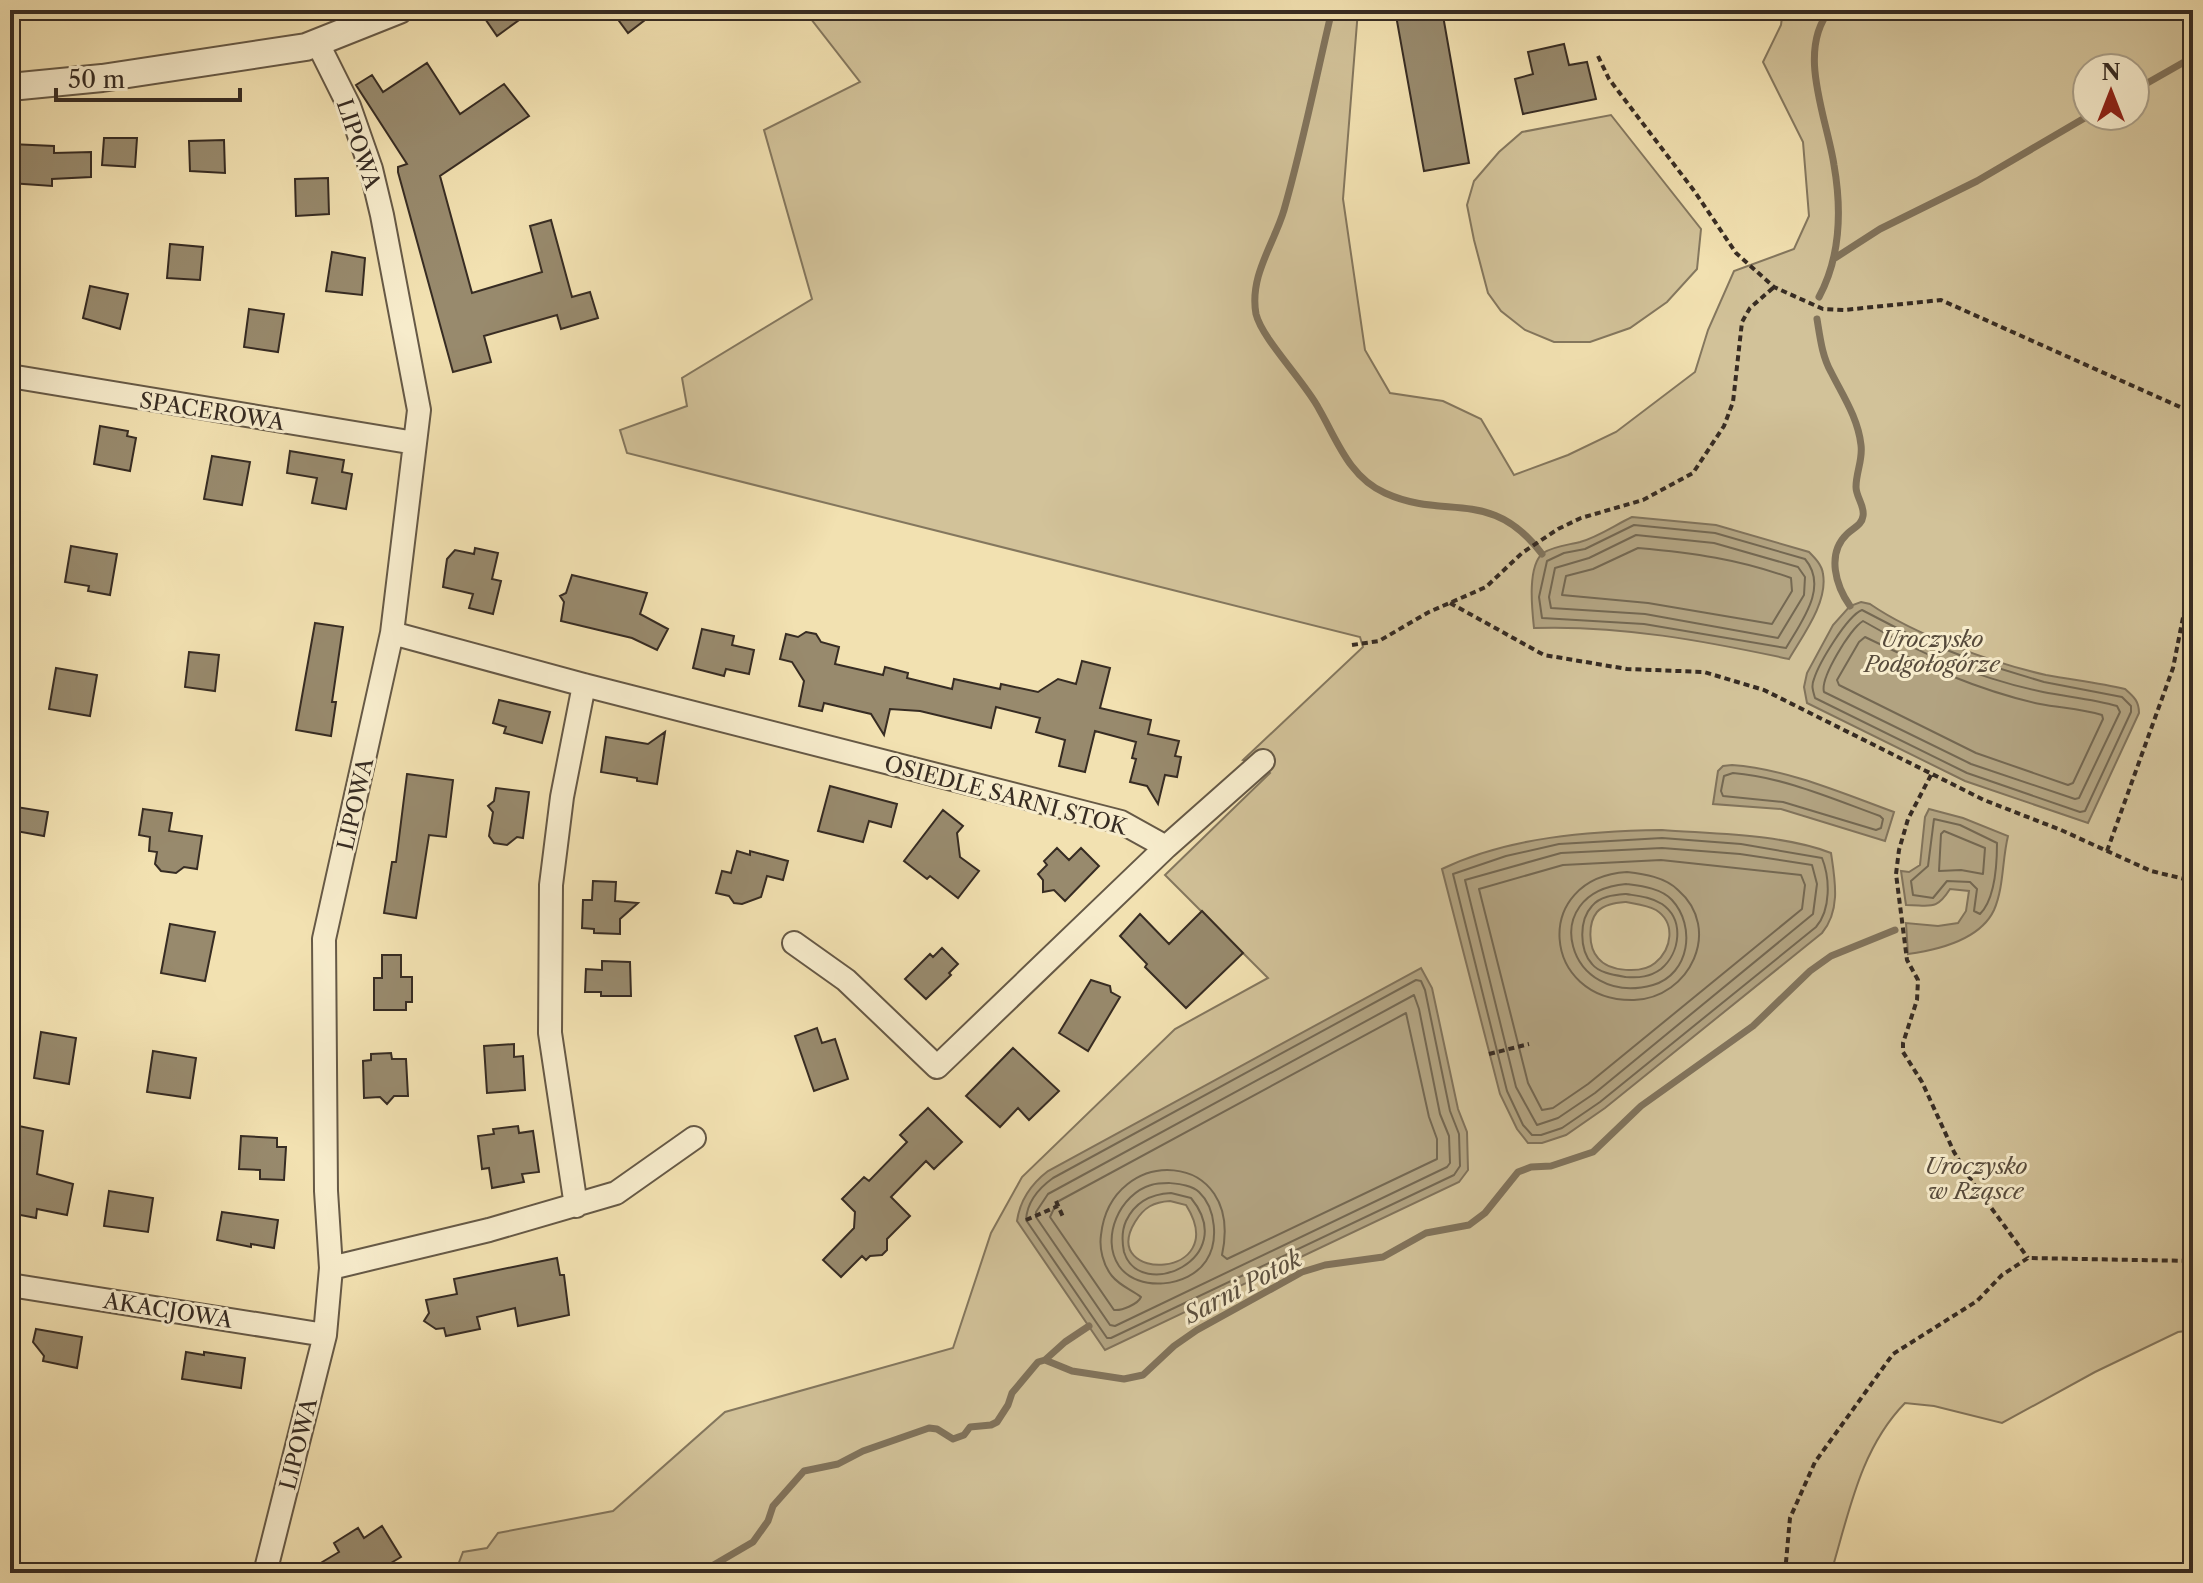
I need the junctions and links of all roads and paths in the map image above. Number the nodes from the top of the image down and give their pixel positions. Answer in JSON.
{"nodes":[{"id":1,"x":399,"y":10,"type":"edge"},
{"id":2,"x":318,"y":44,"type":"junction"},
{"id":3,"x":1598,"y":56,"type":"dead end"},
{"id":4,"x":10,"y":87,"type":"edge"},
{"id":5,"x":1774,"y":287,"type":"junction"},
{"id":6,"x":10,"y":376,"type":"edge"},
{"id":7,"x":2191,"y":410,"type":"edge"},
{"id":8,"x":2193,"y":424,"type":"edge"},
{"id":9,"x":415,"y":443,"type":"junction"},
{"id":10,"x":2193,"y":567,"type":"edge"},
{"id":11,"x":1450,"y":603,"type":"junction"},
{"id":12,"x":392,"y":633,"type":"junction"},
{"id":13,"x":1352,"y":645,"type":"dead end"},
{"id":14,"x":584,"y":685,"type":"junction"},
{"id":15,"x":1263,"y":761,"type":"dead end"},
{"id":16,"x":1931,"y":775,"type":"junction"},
{"id":17,"x":1166,"y":847,"type":"junction"},
{"id":18,"x":2107,"y":851,"type":"junction"},
{"id":19,"x":2193,"y":881,"type":"edge"},
{"id":20,"x":794,"y":943,"type":"dead end"},
{"id":21,"x":1529,"y":1044,"type":"dead end"},
{"id":22,"x":1489,"y":1054,"type":"dead end"},
{"id":23,"x":694,"y":1138,"type":"dead end"},
{"id":24,"x":576,"y":1206,"type":"junction"},
{"id":25,"x":1063,"y":1217,"type":"dead end"},
{"id":26,"x":1026,"y":1220,"type":"dead end"},
{"id":27,"x":2028,"y":1258,"type":"junction"},
{"id":28,"x":2193,"y":1261,"type":"edge"},
{"id":29,"x":331,"y":1268,"type":"junction"},
{"id":30,"x":10,"y":1285,"type":"edge"},
{"id":31,"x":325,"y":1335,"type":"junction"},
{"id":32,"x":265,"y":1573,"type":"edge"},
{"id":33,"x":1785,"y":1573,"type":"edge"}],
"edges":[{"from":1,"to":2,"type":"street"},
{"from":2,"to":4,"type":"street"},
{"from":2,"to":9,"type":"street","name":"LIPOWA"},
{"from":3,"to":5,"type":"path"},
{"from":5,"to":7,"type":"path"},
{"from":5,"to":11,"type":"path"},
{"from":6,"to":9,"type":"street","name":"SPACEROWA"},
{"from":7,"to":8,"type":"path"},
{"from":9,"to":12,"type":"street","name":"LIPOWA"},
{"from":10,"to":18,"type":"path"},
{"from":11,"to":13,"type":"path"},
{"from":11,"to":16,"type":"path"},
{"from":12,"to":14,"type":"street","name":"OSIEDLE SARNI STOK"},
{"from":12,"to":29,"type":"street","name":"LIPOWA"},
{"from":14,"to":17,"type":"street","name":"OSIEDLE SARNI STOK"},
{"from":14,"to":24,"type":"street"},
{"from":15,"to":17,"type":"street"},
{"from":16,"to":18,"type":"path"},
{"from":16,"to":27,"type":"path"},
{"from":17,"to":20,"type":"street"},
{"from":18,"to":19,"type":"path"},
{"from":21,"to":22,"type":"path"},
{"from":23,"to":24,"type":"street"},
{"from":24,"to":29,"type":"street"},
{"from":25,"to":26,"type":"path"},
{"from":27,"to":28,"type":"path"},
{"from":27,"to":33,"type":"path"},
{"from":29,"to":31,"type":"street","name":"LIPOWA"},
{"from":30,"to":31,"type":"street","name":"AKACJOWA"},
{"from":31,"to":32,"type":"street","name":"LIPOWA"}]}
